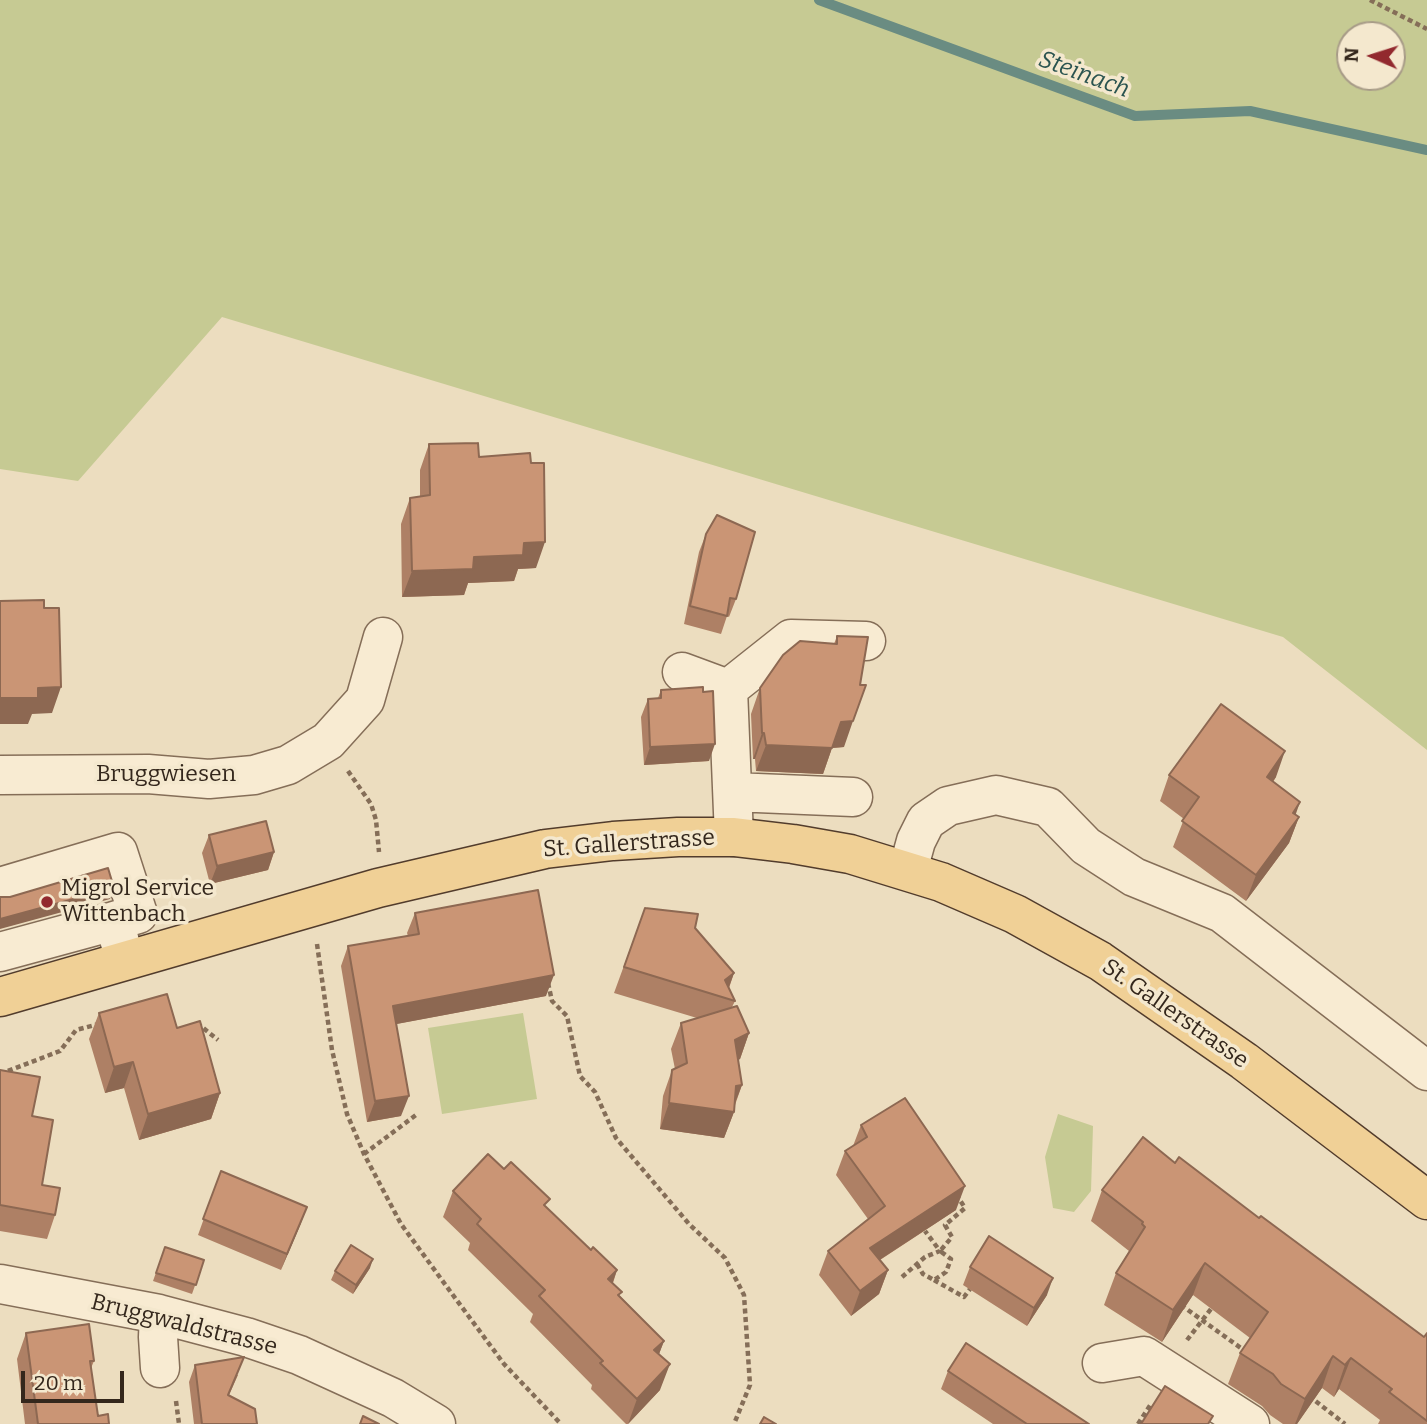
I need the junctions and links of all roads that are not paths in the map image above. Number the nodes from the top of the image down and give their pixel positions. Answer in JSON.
{"nodes":[{"id":1,"x":383,"y":637,"type":"dead end"},
{"id":2,"x":866,"y":641,"type":"edge"},
{"id":3,"x":682,"y":672,"type":"dead end"},
{"id":4,"x":728,"y":690,"type":"junction"},
{"id":5,"x":0,"y":775,"type":"edge"},
{"id":6,"x":733,"y":792,"type":"junction"},
{"id":7,"x":853,"y":797,"type":"dead end"},
{"id":8,"x":734,"y":837,"type":"junction"},
{"id":9,"x":908,"y":870,"type":"junction"},
{"id":10,"x":0,"y":887,"type":"edge"},
{"id":11,"x":114,"y":921,"type":"junction"},
{"id":12,"x":0,"y":952,"type":"edge"},
{"id":13,"x":125,"y":960,"type":"junction"},
{"id":14,"x":0,"y":997,"type":"edge"},
{"id":15,"x":1427,"y":1071,"type":"edge"},
{"id":16,"x":1427,"y":1200,"type":"edge"},
{"id":17,"x":0,"y":1284,"type":"edge"},
{"id":18,"x":159,"y":1314,"type":"junction"},
{"id":19,"x":1102,"y":1363,"type":"dead end"},
{"id":20,"x":160,"y":1368,"type":"dead end"},
{"id":21,"x":436,"y":1424,"type":"edge"},
{"id":22,"x":1250,"y":1424,"type":"edge"}],
"edges":[{"from":1,"to":5,"type":"street","name":"Bruggwiesen"},
{"from":2,"to":4,"type":"street"},
{"from":3,"to":4,"type":"street"},
{"from":4,"to":6,"type":"street"},
{"from":6,"to":7,"type":"street"},
{"from":6,"to":8,"type":"street"},
{"from":8,"to":9,"type":"main road","name":"St. Gallerstrasse"},
{"from":8,"to":13,"type":"main road","name":"St. Gallerstrasse"},
{"from":9,"to":15,"type":"street"},
{"from":9,"to":16,"type":"main road","name":"St. Gallerstrasse"},
{"from":10,"to":11,"type":"street"},
{"from":11,"to":12,"type":"street"},
{"from":11,"to":13,"type":"street"},
{"from":13,"to":14,"type":"main road","name":"St. Gallerstrasse"},
{"from":17,"to":18,"type":"street","name":"Bruggwaldstrasse"},
{"from":18,"to":20,"type":"street"},
{"from":18,"to":21,"type":"street","name":"Bruggwaldstrasse"},
{"from":19,"to":22,"type":"street"}]}
